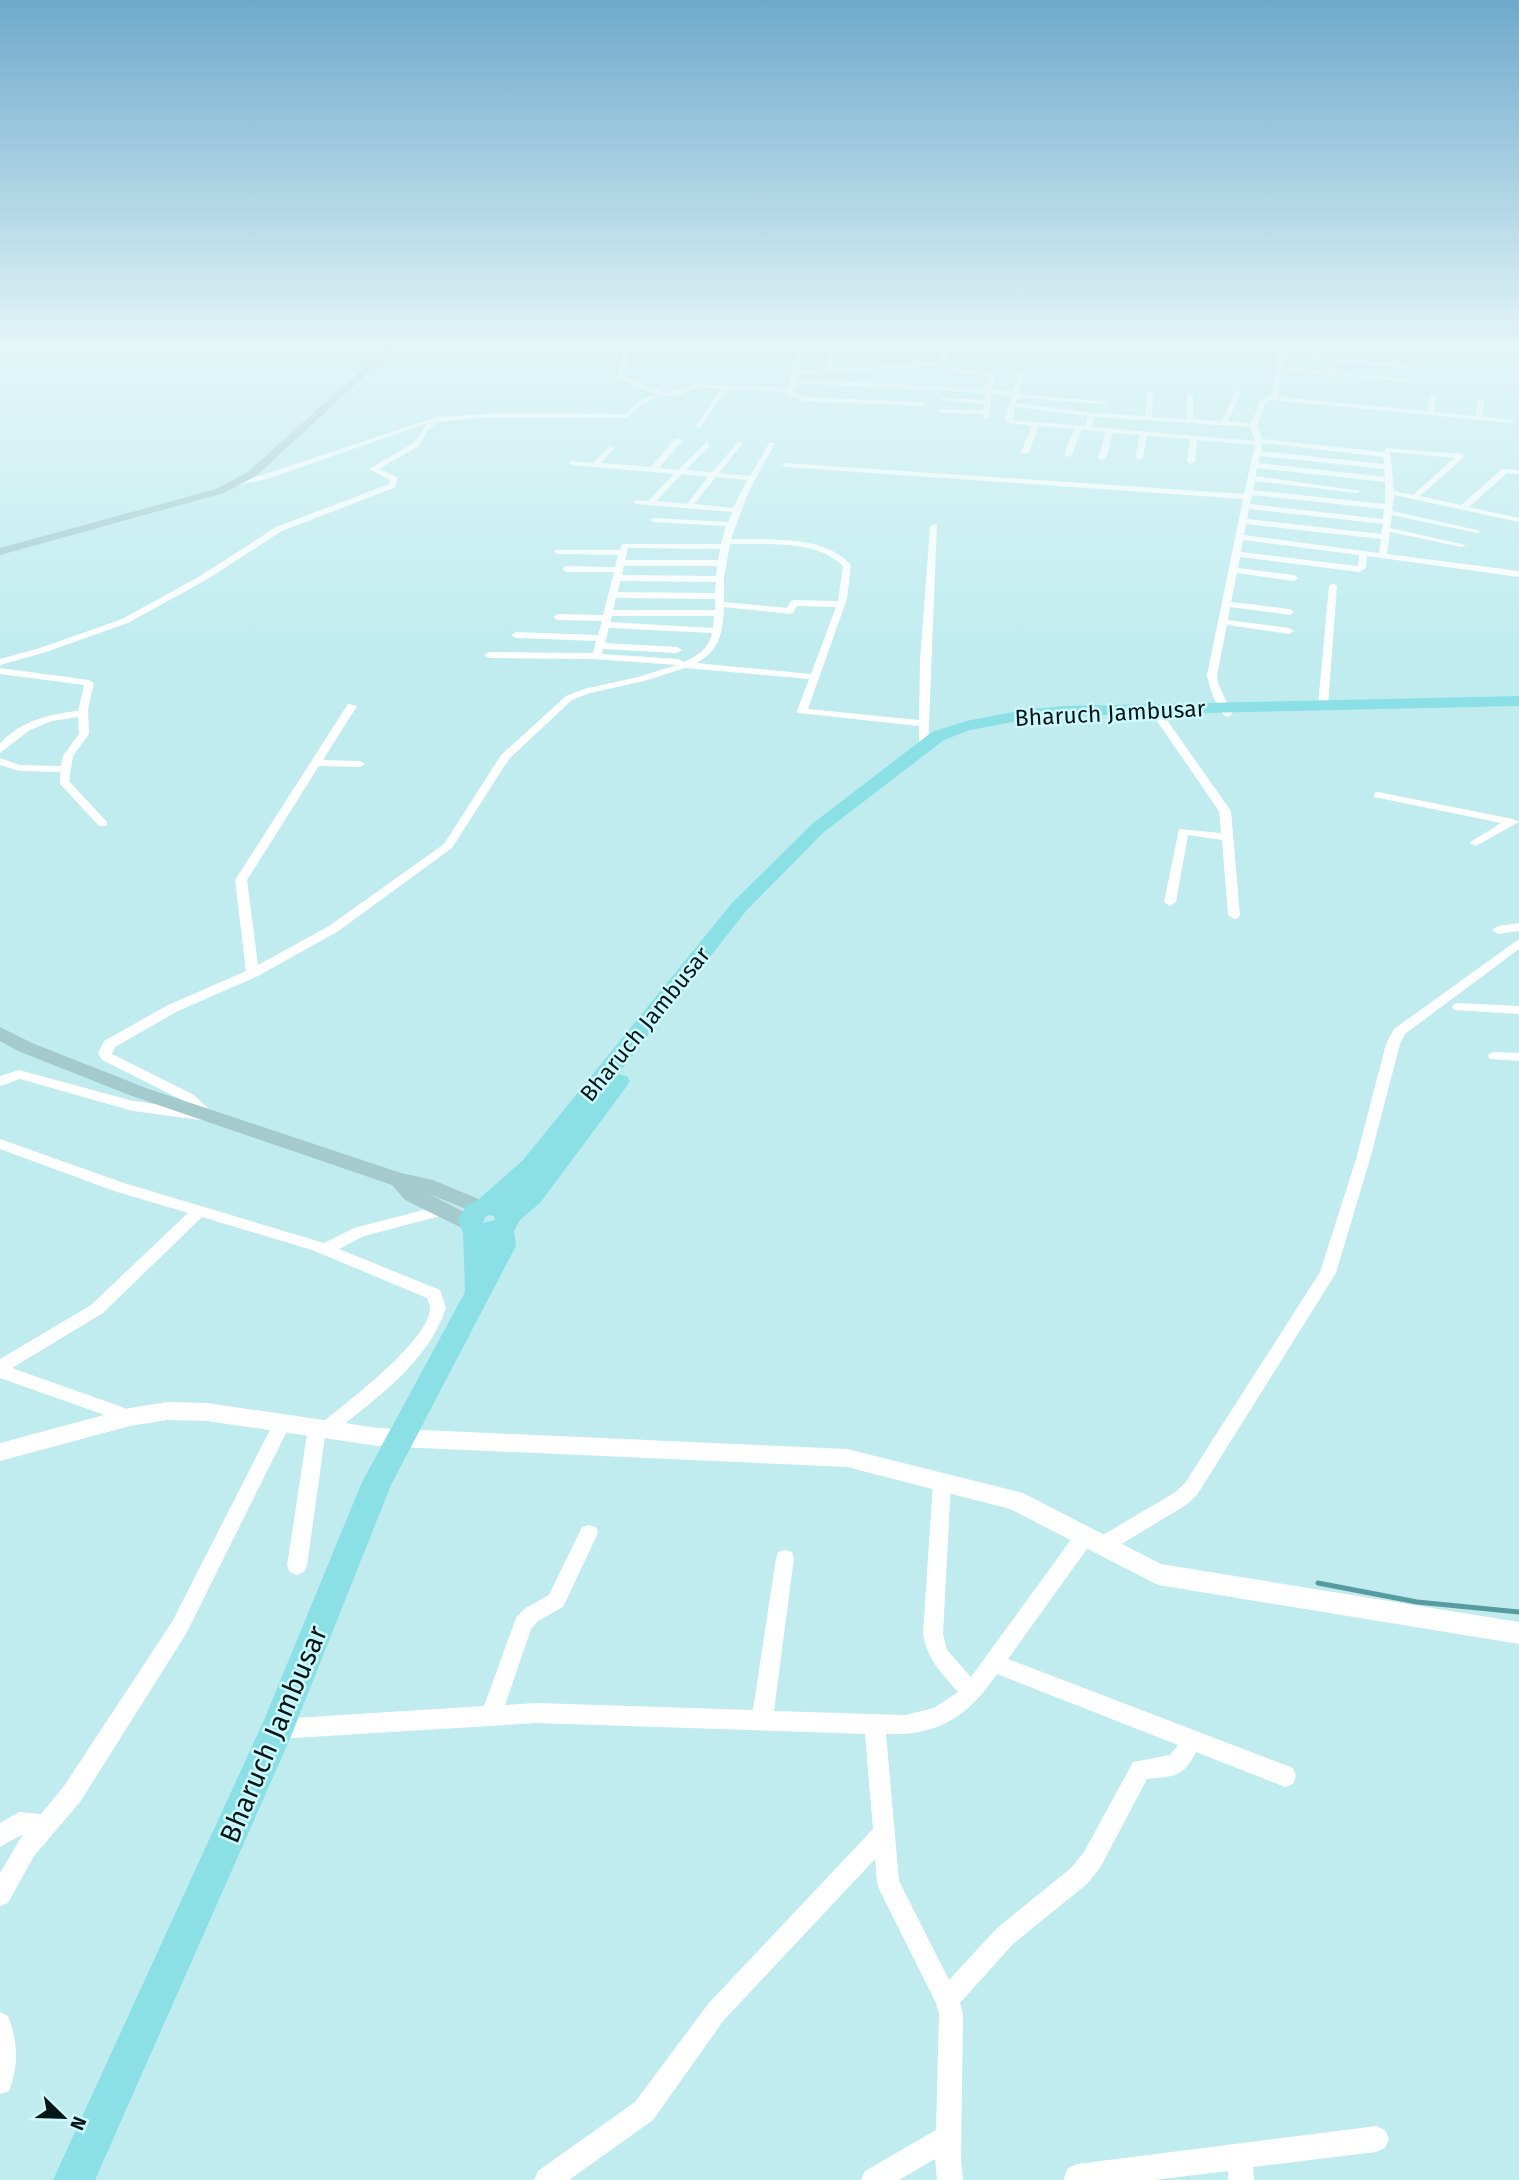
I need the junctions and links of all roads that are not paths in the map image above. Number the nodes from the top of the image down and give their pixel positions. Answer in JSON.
{"nodes":[{"id":1,"x":610,"y":448,"type":"dead end"},
{"id":2,"x":280,"y":449,"type":"edge"},
{"id":3,"x":348,"y":449,"type":"edge"},
{"id":4,"x":408,"y":449,"type":"edge"},
{"id":5,"x":671,"y":449,"type":"edge"},
{"id":6,"x":702,"y":449,"type":"edge"},
{"id":7,"x":734,"y":449,"type":"edge"},
{"id":8,"x":770,"y":449,"type":"edge"},
{"id":9,"x":1026,"y":449,"type":"edge"},
{"id":10,"x":1070,"y":449,"type":"edge"},
{"id":11,"x":1105,"y":449,"type":"edge"},
{"id":12,"x":1140,"y":449,"type":"edge"},
{"id":13,"x":1193,"y":449,"type":"edge"},
{"id":14,"x":1257,"y":449,"type":"edge"},
{"id":15,"x":1325,"y":449,"type":"edge"},
{"id":16,"x":1388,"y":449,"type":"edge"},
{"id":17,"x":1396,"y":449,"type":"edge"},
{"id":18,"x":1025,"y":452,"type":"dead end"},
{"id":19,"x":1256,"y":453,"type":"junction"},
{"id":20,"x":1068,"y":455,"type":"dead end"},
{"id":21,"x":1387,"y":455,"type":"junction"},
{"id":22,"x":1139,"y":457,"type":"dead end"},
{"id":23,"x":1102,"y":458,"type":"dead end"},
{"id":24,"x":630,"y":460,"type":"dead end"},
{"id":25,"x":1191,"y":462,"type":"dead end"},
{"id":26,"x":572,"y":463,"type":"dead end"},
{"id":27,"x":595,"y":465,"type":"junction"},
{"id":28,"x":786,"y":465,"type":"dead end"},
{"id":29,"x":1254,"y":465,"type":"junction"},
{"id":30,"x":623,"y":467,"type":"junction"},
{"id":31,"x":1388,"y":467,"type":"junction"},
{"id":32,"x":653,"y":470,"type":"junction"},
{"id":33,"x":680,"y":472,"type":"junction"},
{"id":34,"x":1519,"y":472,"type":"edge"},
{"id":35,"x":713,"y":475,"type":"junction"},
{"id":36,"x":751,"y":478,"type":"junction"},
{"id":37,"x":1251,"y":478,"type":"junction"},
{"id":38,"x":1388,"y":480,"type":"junction"},
{"id":39,"x":233,"y":484,"type":"junction"},
{"id":40,"x":1357,"y":491,"type":"dead end"},
{"id":41,"x":1390,"y":492,"type":"junction"},
{"id":42,"x":1415,"y":497,"type":"junction"},
{"id":43,"x":1247,"y":498,"type":"junction"},
{"id":44,"x":637,"y":502,"type":"dead end"},
{"id":45,"x":650,"y":503,"type":"junction"},
{"id":46,"x":689,"y":506,"type":"junction"},
{"id":47,"x":1463,"y":508,"type":"junction"},
{"id":48,"x":1388,"y":509,"type":"junction"},
{"id":49,"x":735,"y":510,"type":"junction"},
{"id":50,"x":1494,"y":514,"type":"junction"},
{"id":51,"x":653,"y":520,"type":"dead end"},
{"id":52,"x":1519,"y":520,"type":"edge"},
{"id":53,"x":1243,"y":521,"type":"junction"},
{"id":54,"x":729,"y":524,"type":"junction"},
{"id":55,"x":934,"y":526,"type":"dead end"},
{"id":56,"x":1385,"y":529,"type":"junction"},
{"id":57,"x":1477,"y":531,"type":"junction"},
{"id":58,"x":1240,"y":537,"type":"junction"},
{"id":59,"x":726,"y":544,"type":"junction"},
{"id":60,"x":0,"y":552,"type":"edge"},
{"id":61,"x":558,"y":552,"type":"dead end"},
{"id":62,"x":1363,"y":553,"type":"junction"},
{"id":63,"x":1236,"y":554,"type":"junction"},
{"id":64,"x":1383,"y":556,"type":"junction"},
{"id":65,"x":722,"y":563,"type":"junction"},
{"id":66,"x":1519,"y":565,"type":"edge"},
{"id":67,"x":620,"y":566,"type":"junction"},
{"id":68,"x":566,"y":569,"type":"dead end"},
{"id":69,"x":1233,"y":570,"type":"junction"},
{"id":70,"x":1515,"y":573,"type":"edge"},
{"id":71,"x":1294,"y":578,"type":"dead end"},
{"id":72,"x":720,"y":579,"type":"junction"},
{"id":73,"x":1333,"y":586,"type":"dead end"},
{"id":74,"x":613,"y":595,"type":"junction"},
{"id":75,"x":841,"y":604,"type":"junction"},
{"id":76,"x":1227,"y":604,"type":"junction"},
{"id":77,"x":719,"y":605,"type":"junction"},
{"id":78,"x":1290,"y":612,"type":"dead end"},
{"id":79,"x":557,"y":617,"type":"dead end"},
{"id":80,"x":607,"y":619,"type":"junction"},
{"id":81,"x":1223,"y":622,"type":"junction"},
{"id":82,"x":717,"y":631,"type":"junction"},
{"id":83,"x":1289,"y":631,"type":"dead end"},
{"id":84,"x":516,"y":635,"type":"dead end"},
{"id":85,"x":600,"y":647,"type":"junction"},
{"id":86,"x":677,"y":650,"type":"dead end"},
{"id":87,"x":489,"y":655,"type":"dead end"},
{"id":88,"x":0,"y":662,"type":"edge"},
{"id":89,"x":685,"y":664,"type":"junction"},
{"id":90,"x":0,"y":671,"type":"edge"},
{"id":91,"x":814,"y":677,"type":"junction"},
{"id":92,"x":1519,"y":701,"type":"edge"},
{"id":93,"x":1496,"y":704,"type":"junction"},
{"id":94,"x":1323,"y":705,"type":"junction"},
{"id":95,"x":352,"y":706,"type":"dead end"},
{"id":96,"x":1519,"y":707,"type":"edge"},
{"id":97,"x":1156,"y":711,"type":"junction"},
{"id":98,"x":1225,"y":711,"type":"junction"},
{"id":99,"x":83,"y":713,"type":"junction"},
{"id":100,"x":933,"y":737,"type":"junction"},
{"id":101,"x":0,"y":750,"type":"edge"},
{"id":102,"x":0,"y":761,"type":"edge"},
{"id":103,"x":315,"y":763,"type":"junction"},
{"id":104,"x":360,"y":764,"type":"dead end"},
{"id":105,"x":65,"y":769,"type":"junction"},
{"id":106,"x":1378,"y":795,"type":"dead end"},
{"id":107,"x":1516,"y":821,"type":"edge"},
{"id":108,"x":103,"y":824,"type":"dead end"},
{"id":109,"x":1227,"y":837,"type":"junction"},
{"id":110,"x":1476,"y":842,"type":"dead end"},
{"id":111,"x":1170,"y":902,"type":"dead end"},
{"id":112,"x":1234,"y":915,"type":"dead end"},
{"id":113,"x":1519,"y":928,"type":"edge"},
{"id":114,"x":1498,"y":930,"type":"dead end"},
{"id":115,"x":1519,"y":943,"type":"edge"},
{"id":116,"x":253,"y":969,"type":"junction"},
{"id":117,"x":1459,"y":1007,"type":"dead end"},
{"id":118,"x":1519,"y":1010,"type":"edge"},
{"id":119,"x":0,"y":1033,"type":"edge"},
{"id":120,"x":1495,"y":1056,"type":"dead end"},
{"id":121,"x":1519,"y":1057,"type":"edge"},
{"id":122,"x":0,"y":1081,"type":"edge"},
{"id":123,"x":208,"y":1116,"type":"junction"},
{"id":124,"x":0,"y":1144,"type":"edge"},
{"id":125,"x":399,"y":1180,"type":"junction"},
{"id":126,"x":199,"y":1210,"type":"junction"},
{"id":127,"x":443,"y":1210,"type":"junction"},
{"id":128,"x":487,"y":1219,"type":"junction"},
{"id":129,"x":325,"y":1249,"type":"junction"},
{"id":130,"x":0,"y":1369,"type":"edge"},
{"id":131,"x":130,"y":1417,"type":"junction"},
{"id":132,"x":282,"y":1423,"type":"junction"},
{"id":133,"x":322,"y":1428,"type":"junction"},
{"id":134,"x":0,"y":1452,"type":"edge"},
{"id":135,"x":942,"y":1482,"type":"junction"},
{"id":136,"x":589,"y":1533,"type":"dead end"},
{"id":137,"x":1094,"y":1540,"type":"junction"},
{"id":138,"x":785,"y":1558,"type":"dead end"},
{"id":139,"x":298,"y":1566,"type":"dead end"},
{"id":140,"x":1519,"y":1633,"type":"edge"},
{"id":141,"x":993,"y":1663,"type":"junction"},
{"id":142,"x":972,"y":1693,"type":"junction"},
{"id":143,"x":491,"y":1716,"type":"junction"},
{"id":144,"x":762,"y":1720,"type":"junction"},
{"id":145,"x":875,"y":1724,"type":"junction"},
{"id":146,"x":277,"y":1730,"type":"junction"},
{"id":147,"x":1191,"y":1740,"type":"junction"},
{"id":148,"x":1285,"y":1776,"type":"dead end"},
{"id":149,"x":46,"y":1825,"type":"junction"},
{"id":150,"x":4,"y":1827,"type":"edge"},
{"id":151,"x":883,"y":1834,"type":"junction"},
{"id":152,"x":0,"y":1895,"type":"edge"},
{"id":153,"x":947,"y":2000,"type":"junction"},
{"id":154,"x":0,"y":2024,"type":"edge"},
{"id":155,"x":0,"y":2082,"type":"edge"},
{"id":156,"x":949,"y":2137,"type":"junction"},
{"id":157,"x":1376,"y":2139,"type":"dead end"},
{"id":158,"x":1241,"y":2168,"type":"edge"},
{"id":159,"x":1077,"y":2177,"type":"dead end"},
{"id":160,"x":74,"y":2180,"type":"edge"},
{"id":161,"x":547,"y":2180,"type":"edge"},
{"id":162,"x":873,"y":2180,"type":"edge"},
{"id":163,"x":950,"y":2180,"type":"edge"}],
"edges":[{"from":1,"to":27,"type":"street"},
{"from":2,"to":39,"type":"main road"},
{"from":3,"to":39,"type":"street"},
{"from":4,"to":88,"type":"street"},
{"from":5,"to":32,"type":"street"},
{"from":6,"to":33,"type":"street"},
{"from":7,"to":35,"type":"street"},
{"from":8,"to":36,"type":"street"},
{"from":9,"to":18,"type":"street"},
{"from":10,"to":20,"type":"street"},
{"from":11,"to":23,"type":"street"},
{"from":12,"to":22,"type":"street"},
{"from":13,"to":25,"type":"street"},
{"from":14,"to":19,"type":"street"},
{"from":15,"to":21,"type":"street"},
{"from":16,"to":21,"type":"street"},
{"from":17,"to":42,"type":"street"},
{"from":19,"to":29,"type":"street"},
{"from":19,"to":31,"type":"street"},
{"from":21,"to":31,"type":"street"},
{"from":24,"to":30,"type":"street"},
{"from":26,"to":27,"type":"street"},
{"from":27,"to":30,"type":"street"},
{"from":28,"to":43,"type":"street"},
{"from":29,"to":37,"type":"street"},
{"from":29,"to":38,"type":"street"},
{"from":30,"to":32,"type":"street"},
{"from":31,"to":38,"type":"street"},
{"from":32,"to":33,"type":"street"},
{"from":33,"to":35,"type":"street"},
{"from":33,"to":45,"type":"street"},
{"from":34,"to":47,"type":"street"},
{"from":35,"to":36,"type":"street"},
{"from":35,"to":46,"type":"street"},
{"from":36,"to":49,"type":"street"},
{"from":37,"to":40,"type":"street"},
{"from":37,"to":43,"type":"street"},
{"from":38,"to":41,"type":"street"},
{"from":39,"to":60,"type":"main road"},
{"from":41,"to":42,"type":"street"},
{"from":41,"to":48,"type":"street"},
{"from":42,"to":47,"type":"street"},
{"from":43,"to":48,"type":"street"},
{"from":43,"to":53,"type":"street"},
{"from":43,"to":56,"type":"street"},
{"from":44,"to":45,"type":"street"},
{"from":45,"to":46,"type":"street"},
{"from":46,"to":49,"type":"street"},
{"from":47,"to":50,"type":"street"},
{"from":48,"to":56,"type":"street"},
{"from":48,"to":57,"type":"street"},
{"from":49,"to":54,"type":"street"},
{"from":50,"to":52,"type":"street"},
{"from":50,"to":57,"type":"street"},
{"from":51,"to":54,"type":"street"},
{"from":53,"to":56,"type":"street"},
{"from":53,"to":58,"type":"street"},
{"from":54,"to":59,"type":"street"},
{"from":55,"to":100,"type":"street"},
{"from":56,"to":57,"type":"street"},
{"from":56,"to":64,"type":"street"},
{"from":58,"to":62,"type":"street"},
{"from":58,"to":63,"type":"street"},
{"from":59,"to":65,"type":"street"},
{"from":59,"to":67,"type":"street"},
{"from":59,"to":75,"type":"street"},
{"from":61,"to":67,"type":"street"},
{"from":62,"to":63,"type":"street"},
{"from":62,"to":64,"type":"street"},
{"from":63,"to":69,"type":"street"},
{"from":64,"to":70,"type":"street"},
{"from":65,"to":67,"type":"street"},
{"from":65,"to":72,"type":"street"},
{"from":66,"to":70,"type":"street"},
{"from":67,"to":68,"type":"street"},
{"from":67,"to":72,"type":"street"},
{"from":67,"to":74,"type":"street"},
{"from":69,"to":71,"type":"street"},
{"from":69,"to":76,"type":"street"},
{"from":72,"to":77,"type":"street"},
{"from":73,"to":94,"type":"street"},
{"from":74,"to":77,"type":"street"},
{"from":74,"to":80,"type":"street"},
{"from":75,"to":77,"type":"street"},
{"from":75,"to":91,"type":"street"},
{"from":76,"to":78,"type":"street"},
{"from":76,"to":81,"type":"street"},
{"from":77,"to":80,"type":"street"},
{"from":77,"to":82,"type":"street"},
{"from":79,"to":80,"type":"street"},
{"from":80,"to":82,"type":"street"},
{"from":80,"to":85,"type":"street"},
{"from":81,"to":83,"type":"street"},
{"from":81,"to":98,"type":"street"},
{"from":82,"to":89,"type":"street"},
{"from":84,"to":85,"type":"street"},
{"from":85,"to":86,"type":"street"},
{"from":85,"to":87,"type":"street"},
{"from":85,"to":89,"type":"street"},
{"from":89,"to":91,"type":"street"},
{"from":89,"to":116,"type":"street"},
{"from":90,"to":99,"type":"street"},
{"from":91,"to":100,"type":"street"},
{"from":92,"to":93,"type":"main road","name":"Bharuch Jambusar"},
{"from":93,"to":94,"type":"main road","name":"Bharuch Jambusar"},
{"from":93,"to":96,"type":"main road","name":"Bharuch Jambusar"},
{"from":93,"to":98,"type":"main road","name":"Bharuch Jambusar"},
{"from":94,"to":98,"type":"main road","name":"Bharuch Jambusar"},
{"from":95,"to":103,"type":"street"},
{"from":97,"to":98,"type":"main road","name":"Bharuch Jambusar"},
{"from":97,"to":100,"type":"main road","name":"Bharuch Jambusar"},
{"from":97,"to":109,"type":"street"},
{"from":99,"to":101,"type":"street"},
{"from":99,"to":105,"type":"street"},
{"from":100,"to":128,"type":"main road","name":"Bharuch Jambusar"},
{"from":102,"to":105,"type":"street"},
{"from":103,"to":104,"type":"street"},
{"from":103,"to":116,"type":"street"},
{"from":105,"to":108,"type":"street"},
{"from":106,"to":107,"type":"street"},
{"from":107,"to":110,"type":"street"},
{"from":109,"to":111,"type":"street"},
{"from":109,"to":112,"type":"street"},
{"from":113,"to":114,"type":"street"},
{"from":115,"to":137,"type":"street"},
{"from":116,"to":123,"type":"street"},
{"from":117,"to":118,"type":"street"},
{"from":119,"to":123,"type":"main road"},
{"from":120,"to":121,"type":"street"},
{"from":122,"to":123,"type":"street"},
{"from":123,"to":125,"type":"main road"},
{"from":124,"to":126,"type":"street"},
{"from":125,"to":127,"type":"main road"},
{"from":125,"to":128,"type":"main road"},
{"from":126,"to":129,"type":"street"},
{"from":126,"to":130,"type":"street"},
{"from":127,"to":128,"type":"main road"},
{"from":127,"to":129,"type":"street"},
{"from":128,"to":146,"type":"main road","name":"Bharuch Jambusar"},
{"from":129,"to":133,"type":"street"},
{"from":130,"to":131,"type":"street"},
{"from":131,"to":132,"type":"street"},
{"from":131,"to":134,"type":"street"},
{"from":132,"to":133,"type":"street"},
{"from":132,"to":149,"type":"street"},
{"from":133,"to":135,"type":"street"},
{"from":133,"to":139,"type":"street"},
{"from":135,"to":137,"type":"street"},
{"from":135,"to":142,"type":"street"},
{"from":136,"to":143,"type":"street"},
{"from":137,"to":140,"type":"street"},
{"from":137,"to":141,"type":"street"},
{"from":138,"to":144,"type":"street"},
{"from":141,"to":142,"type":"street"},
{"from":141,"to":147,"type":"street"},
{"from":142,"to":145,"type":"street"},
{"from":143,"to":144,"type":"street"},
{"from":143,"to":146,"type":"street"},
{"from":144,"to":145,"type":"street"},
{"from":145,"to":151,"type":"street"},
{"from":146,"to":160,"type":"main road","name":"Bharuch Jambusar"},
{"from":147,"to":148,"type":"street"},
{"from":147,"to":153,"type":"street"},
{"from":149,"to":150,"type":"street"},
{"from":149,"to":152,"type":"street"},
{"from":151,"to":153,"type":"street"},
{"from":151,"to":161,"type":"street"},
{"from":153,"to":156,"type":"street"},
{"from":154,"to":155,"type":"street"},
{"from":156,"to":162,"type":"street"},
{"from":156,"to":163,"type":"street"},
{"from":157,"to":158,"type":"street"},
{"from":158,"to":159,"type":"street"}]}
